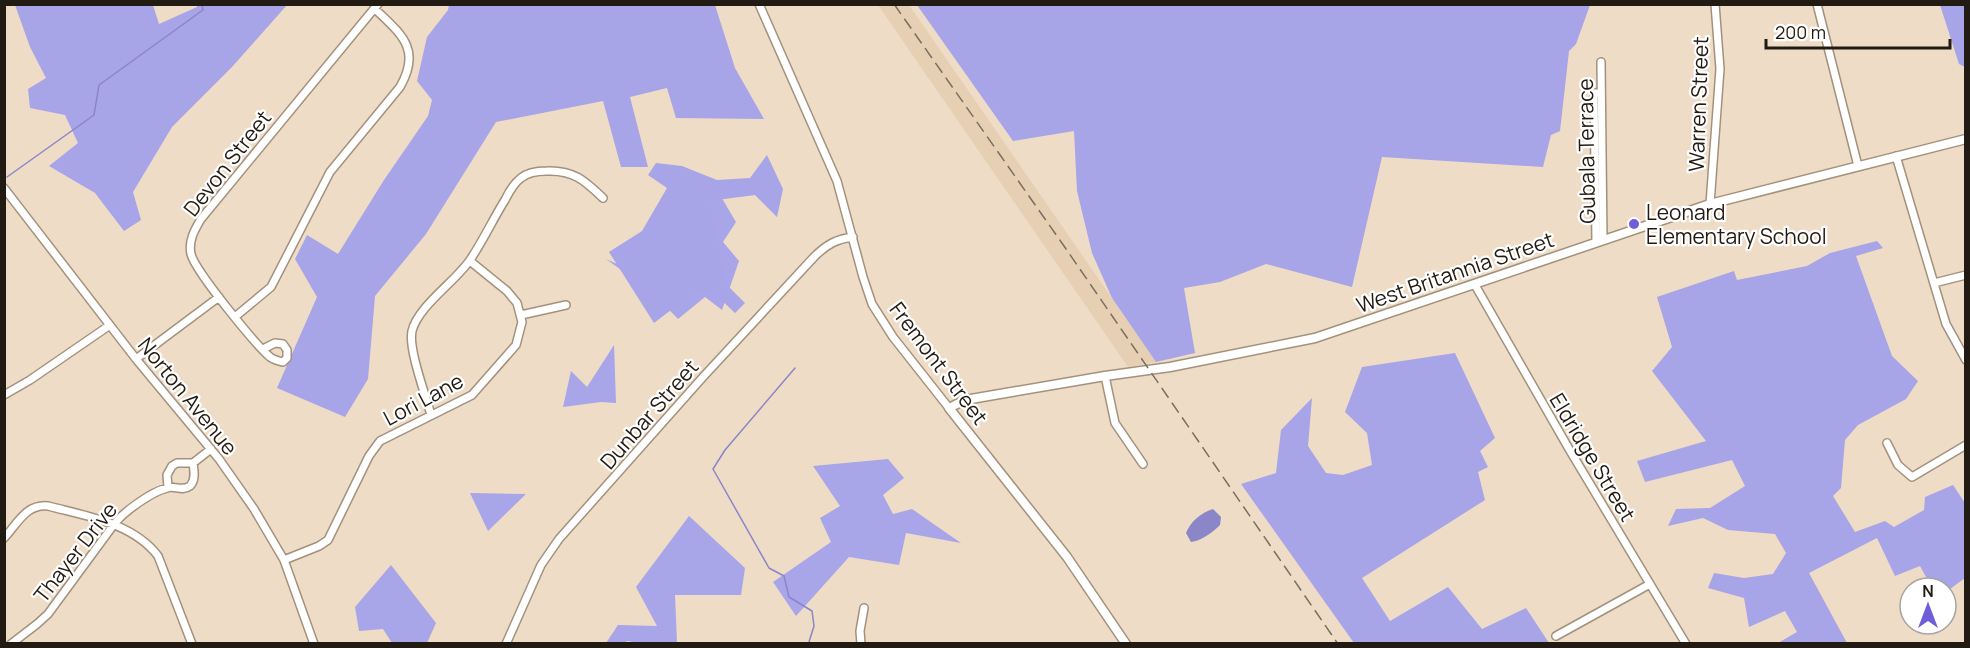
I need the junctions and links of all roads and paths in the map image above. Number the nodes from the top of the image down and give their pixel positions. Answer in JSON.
{"nodes":[{"id":1,"x":759,"y":4,"type":"edge"},
{"id":2,"x":1715,"y":4,"type":"edge"},
{"id":3,"x":1817,"y":4,"type":"edge"},
{"id":4,"x":376,"y":7,"type":"edge"},
{"id":5,"x":1601,"y":62,"type":"dead end"},
{"id":6,"x":1601,"y":93,"type":"junction"},
{"id":7,"x":1965,"y":139,"type":"edge"},
{"id":8,"x":1896,"y":156,"type":"junction"},
{"id":9,"x":1858,"y":166,"type":"junction"},
{"id":10,"x":4,"y":188,"type":"edge"},
{"id":11,"x":603,"y":198,"type":"dead end"},
{"id":12,"x":1710,"y":204,"type":"junction"},
{"id":13,"x":853,"y":237,"type":"junction"},
{"id":14,"x":1600,"y":241,"type":"junction"},
{"id":15,"x":470,"y":261,"type":"junction"},
{"id":16,"x":1965,"y":275,"type":"edge"},
{"id":17,"x":1934,"y":283,"type":"junction"},
{"id":18,"x":1475,"y":285,"type":"junction"},
{"id":19,"x":219,"y":297,"type":"junction"},
{"id":20,"x":566,"y":305,"type":"dead end"},
{"id":21,"x":521,"y":315,"type":"junction"},
{"id":22,"x":236,"y":316,"type":"junction"},
{"id":23,"x":110,"y":325,"type":"junction"},
{"id":24,"x":263,"y":349,"type":"dead end"},
{"id":25,"x":136,"y":359,"type":"junction"},
{"id":26,"x":1965,"y":360,"type":"edge"},
{"id":27,"x":1105,"y":376,"type":"junction"},
{"id":28,"x":4,"y":395,"type":"edge"},
{"id":29,"x":949,"y":408,"type":"junction"},
{"id":30,"x":431,"y":416,"type":"junction"},
{"id":31,"x":1887,"y":443,"type":"dead end"},
{"id":32,"x":1965,"y":445,"type":"edge"},
{"id":33,"x":211,"y":449,"type":"junction"},
{"id":34,"x":193,"y":463,"type":"junction"},
{"id":35,"x":1143,"y":464,"type":"dead end"},
{"id":36,"x":168,"y":487,"type":"junction"},
{"id":37,"x":115,"y":523,"type":"junction"},
{"id":38,"x":4,"y":538,"type":"edge"},
{"id":39,"x":284,"y":560,"type":"junction"},
{"id":40,"x":1650,"y":584,"type":"junction"},
{"id":41,"x":864,"y":608,"type":"dead end"},
{"id":42,"x":1556,"y":636,"type":"dead end"},
{"id":43,"x":11,"y":644,"type":"edge"},
{"id":44,"x":192,"y":644,"type":"edge"},
{"id":45,"x":314,"y":644,"type":"edge"},
{"id":46,"x":506,"y":644,"type":"edge"},
{"id":47,"x":861,"y":644,"type":"edge"},
{"id":48,"x":1126,"y":644,"type":"edge"},
{"id":49,"x":1686,"y":644,"type":"edge"}],
"edges":[{"from":1,"to":13,"type":"street","name":"Fremont Street"},
{"from":2,"to":12,"type":"street","name":"Warren Street"},
{"from":3,"to":9,"type":"street"},
{"from":4,"to":19,"type":"street","name":"Devon Street"},
{"from":4,"to":22,"type":"street"},
{"from":5,"to":6,"type":"street","name":"Gubala Terrace"},
{"from":6,"to":14,"type":"street","name":"Gubala Terrace"},
{"from":6,"to":14,"type":"street","name":"Gubala Terrace"},
{"from":7,"to":8,"type":"street","name":"West Britannia Street"},
{"from":8,"to":9,"type":"street","name":"West Britannia Street"},
{"from":8,"to":17,"type":"street"},
{"from":9,"to":12,"type":"street","name":"West Britannia Street"},
{"from":10,"to":23,"type":"street","name":"Norton Avenue"},
{"from":11,"to":15,"type":"street"},
{"from":12,"to":14,"type":"street","name":"West Britannia Street"},
{"from":13,"to":29,"type":"street","name":"Fremont Street"},
{"from":13,"to":46,"type":"street","name":"Dunbar Street"},
{"from":14,"to":18,"type":"street","name":"West Britannia Street"},
{"from":15,"to":21,"type":"street"},
{"from":15,"to":30,"type":"street"},
{"from":16,"to":17,"type":"street"},
{"from":17,"to":26,"type":"street"},
{"from":18,"to":27,"type":"street","name":"West Britannia Street"},
{"from":18,"to":40,"type":"street","name":"Eldridge Street"},
{"from":19,"to":22,"type":"street","name":"Devon Street"},
{"from":19,"to":25,"type":"street"},
{"from":20,"to":21,"type":"street"},
{"from":21,"to":30,"type":"street","name":"Lori Lane"},
{"from":22,"to":24,"type":"street","name":"Devon Street"},
{"from":23,"to":25,"type":"street","name":"Norton Avenue"},
{"from":23,"to":28,"type":"street"},
{"from":25,"to":33,"type":"street","name":"Norton Avenue"},
{"from":27,"to":29,"type":"street","name":"West Britannia Street"},
{"from":27,"to":35,"type":"street"},
{"from":29,"to":48,"type":"street","name":"Fremont Street"},
{"from":30,"to":39,"type":"street","name":"Lori Lane"},
{"from":31,"to":32,"type":"street"},
{"from":33,"to":34,"type":"street"},
{"from":33,"to":39,"type":"street","name":"Norton Avenue"},
{"from":34,"to":36,"type":"street"},
{"from":34,"to":36,"type":"street","name":"Thayer Drive"},
{"from":36,"to":37,"type":"street","name":"Thayer Drive"},
{"from":37,"to":38,"type":"street"},
{"from":37,"to":43,"type":"street","name":"Thayer Drive"},
{"from":37,"to":44,"type":"street"},
{"from":39,"to":45,"type":"street","name":"Norton Avenue"},
{"from":40,"to":42,"type":"street"},
{"from":40,"to":49,"type":"street","name":"Eldridge Street"},
{"from":41,"to":47,"type":"street"}]}
